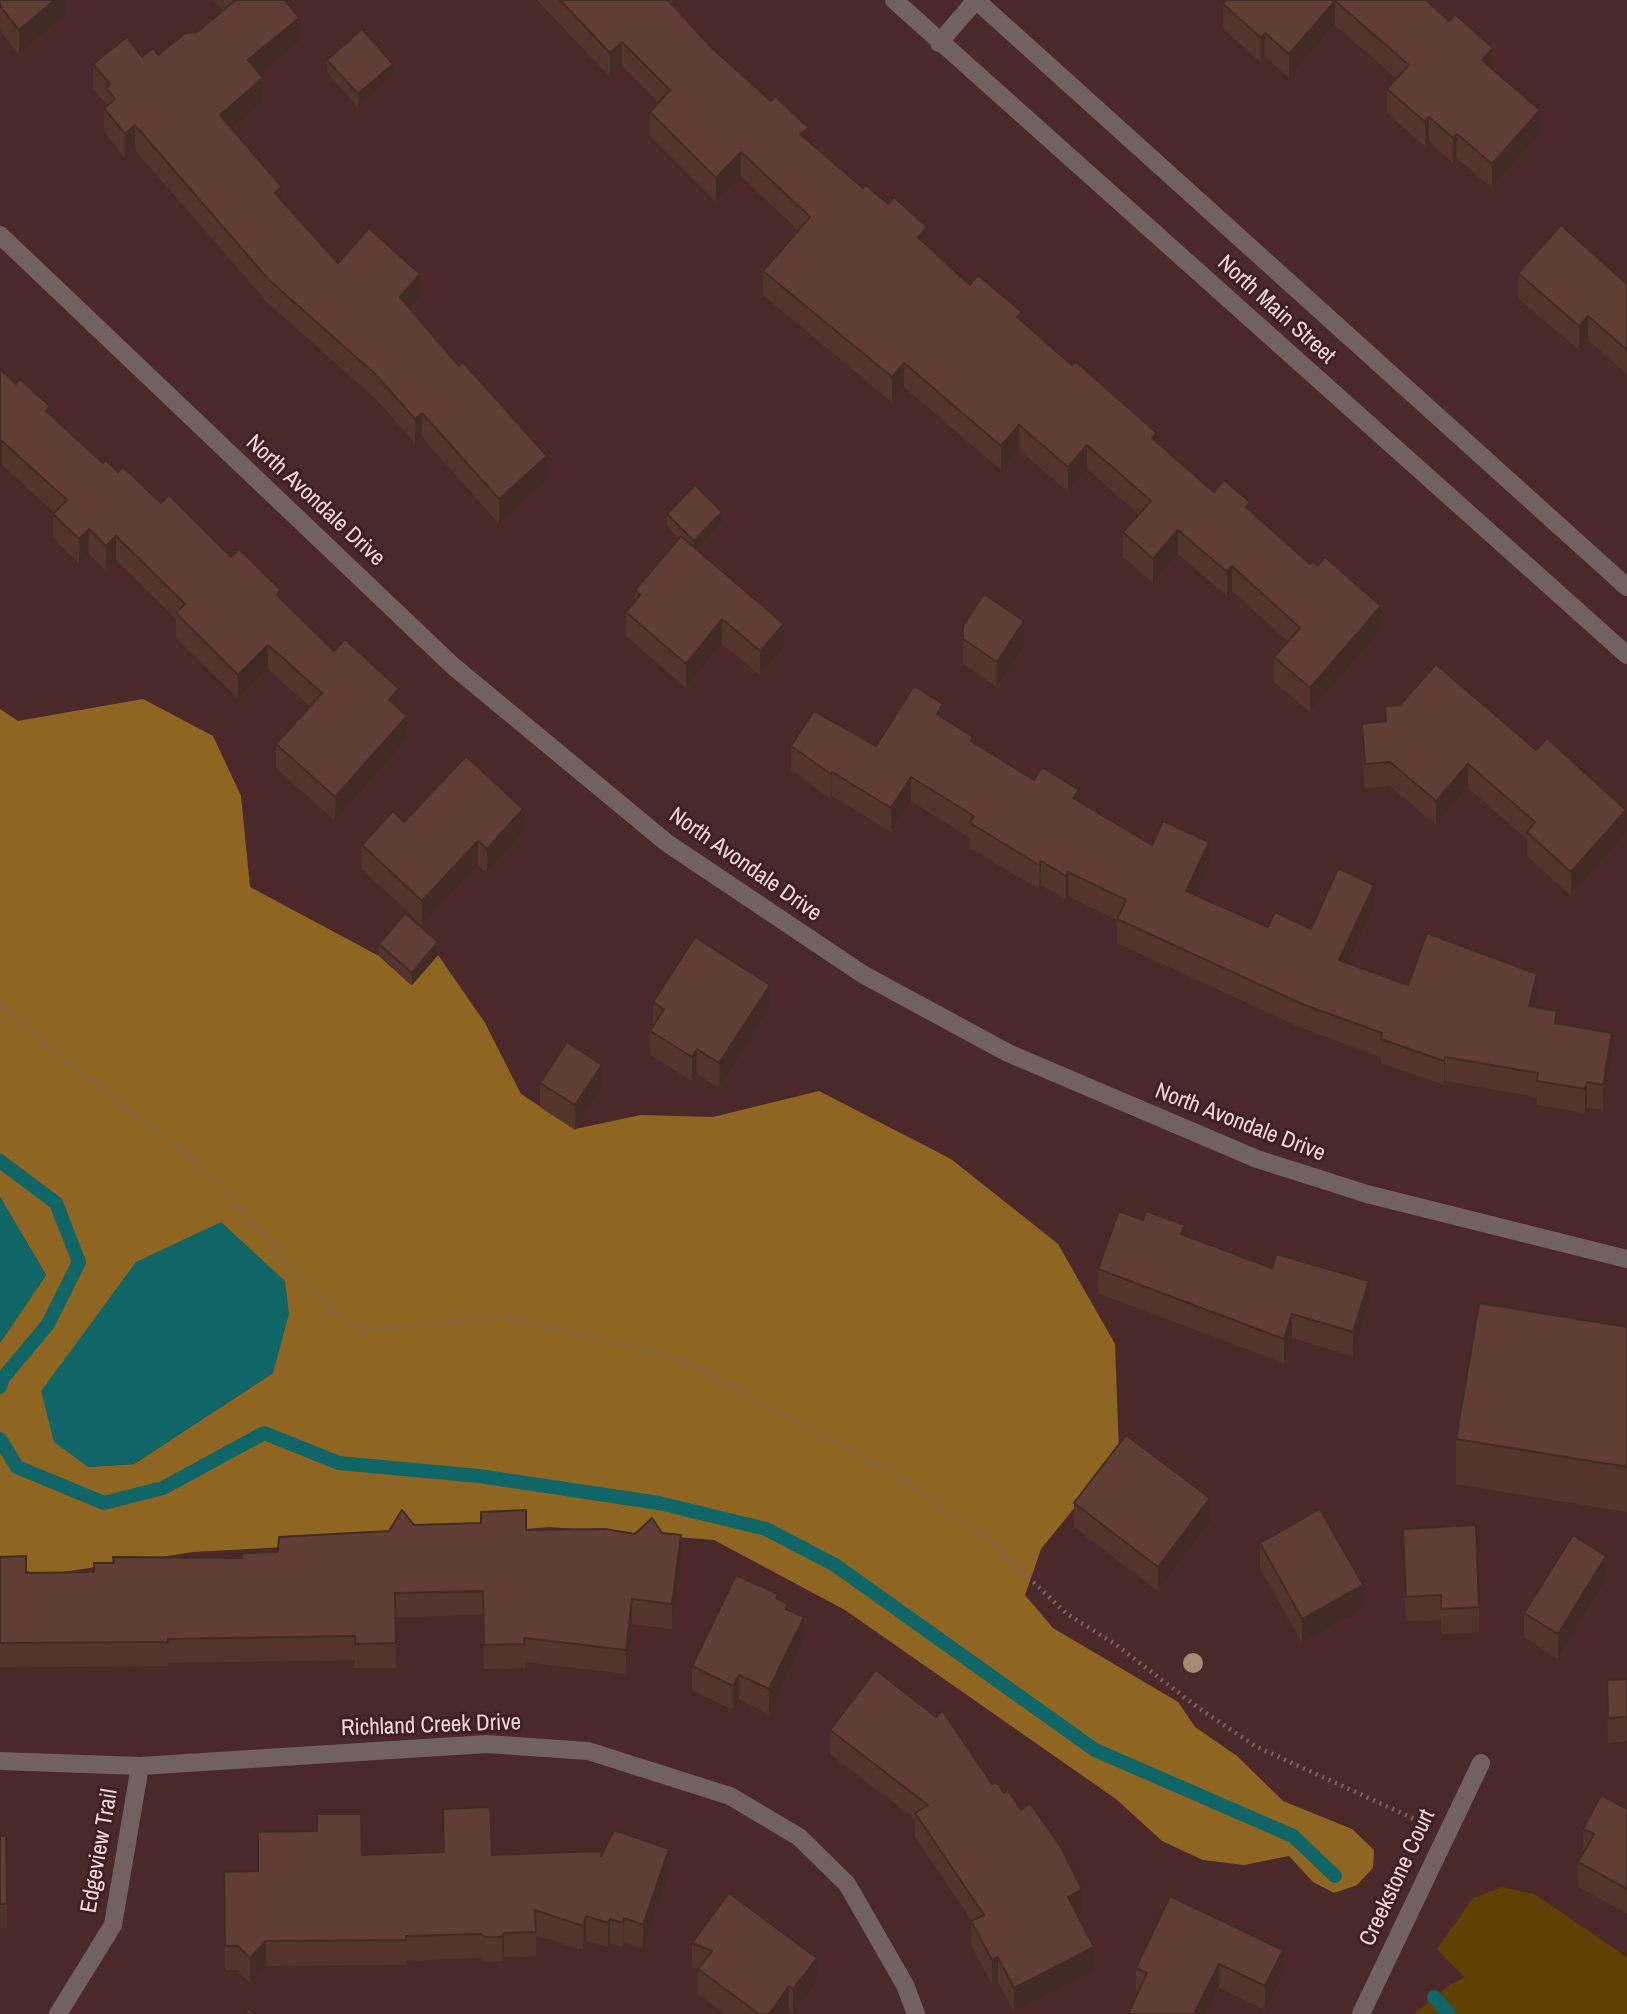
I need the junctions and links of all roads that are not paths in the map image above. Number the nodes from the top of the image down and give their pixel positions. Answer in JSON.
{"nodes":[{"id":1,"x":894,"y":0,"type":"edge"},
{"id":2,"x":976,"y":0,"type":"edge"},
{"id":3,"x":939,"y":43,"type":"junction"},
{"id":4,"x":0,"y":235,"type":"edge"},
{"id":5,"x":1627,"y":587,"type":"edge"},
{"id":6,"x":1627,"y":654,"type":"edge"},
{"id":7,"x":1627,"y":1259,"type":"edge"},
{"id":8,"x":0,"y":1761,"type":"edge"},
{"id":9,"x":1481,"y":1763,"type":"dead end"},
{"id":10,"x":140,"y":1766,"type":"junction"},
{"id":11,"x":58,"y":2014,"type":"edge"},
{"id":12,"x":916,"y":2014,"type":"edge"},
{"id":13,"x":1361,"y":2014,"type":"edge"}],
"edges":[{"from":1,"to":3,"type":"street","name":"North Main Street"},
{"from":2,"to":3,"type":"street"},
{"from":2,"to":5,"type":"street","name":"North Main Street"},
{"from":3,"to":6,"type":"street","name":"North Main Street"},
{"from":4,"to":7,"type":"street","name":"North Avondale Drive"},
{"from":8,"to":10,"type":"street","name":"Richland Creek Drive"},
{"from":9,"to":13,"type":"street","name":"Creekstone Court"},
{"from":10,"to":11,"type":"street","name":"Edgeview Trail"},
{"from":10,"to":12,"type":"street","name":"Richland Creek Drive"}]}
